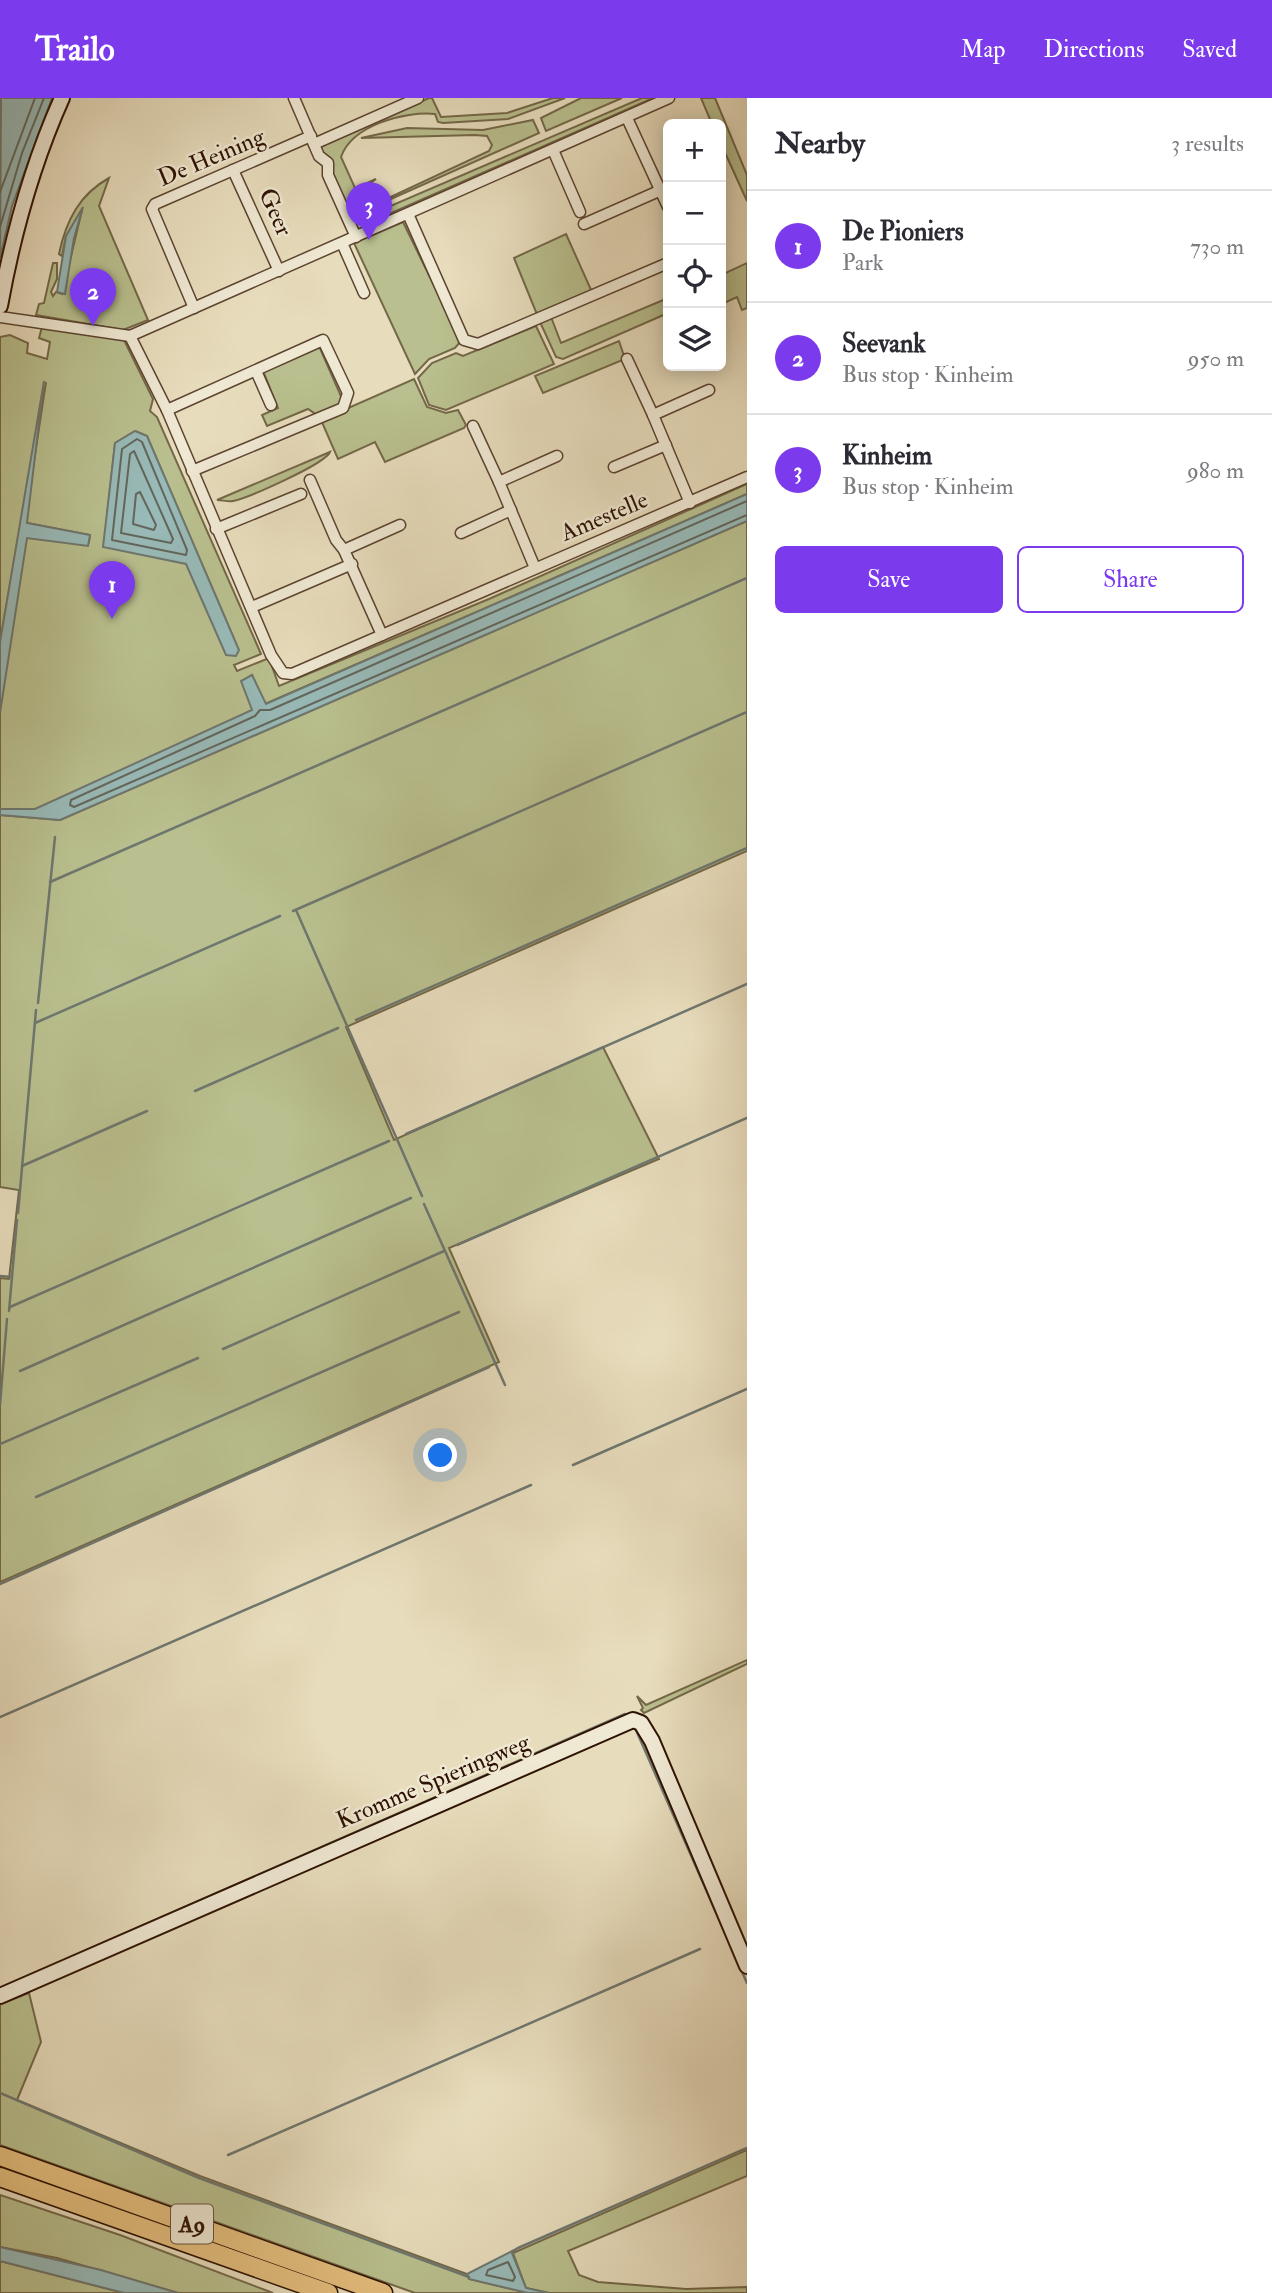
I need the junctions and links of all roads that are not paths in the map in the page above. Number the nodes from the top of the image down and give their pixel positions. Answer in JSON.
{"nodes":[{"id":1,"x":62,"y":98,"type":"edge"},
{"id":2,"x":294,"y":98,"type":"edge"},
{"id":3,"x":418,"y":98,"type":"edge"},
{"id":4,"x":669,"y":98,"type":"edge"},
{"id":5,"x":627,"y":118,"type":"junction"},
{"id":6,"x":313,"y":140,"type":"junction"},
{"id":7,"x":553,"y":150,"type":"junction"},
{"id":8,"x":233,"y":170,"type":"junction"},
{"id":9,"x":663,"y":185,"type":"edge"},
{"id":10,"x":663,"y":190,"type":"edge"},
{"id":11,"x":579,"y":212,"type":"dead end"},
{"id":12,"x":408,"y":214,"type":"junction"},
{"id":13,"x":584,"y":223,"type":"dead end"},
{"id":14,"x":356,"y":237,"type":"junction"},
{"id":15,"x":342,"y":243,"type":"junction"},
{"id":16,"x":663,"y":265,"type":"edge"},
{"id":17,"x":279,"y":271,"type":"junction"},
{"id":18,"x":364,"y":293,"type":"dead end"},
{"id":19,"x":0,"y":306,"type":"edge"},
{"id":20,"x":194,"y":308,"type":"junction"},
{"id":21,"x":0,"y":317,"type":"edge"},
{"id":22,"x":130,"y":336,"type":"junction"},
{"id":23,"x":627,"y":359,"type":"dead end"},
{"id":24,"x":256,"y":371,"type":"junction"},
{"id":25,"x":709,"y":390,"type":"dead end"},
{"id":26,"x":271,"y":405,"type":"dead end"},
{"id":27,"x":167,"y":410,"type":"junction"},
{"id":28,"x":653,"y":415,"type":"junction"},
{"id":29,"x":473,"y":426,"type":"dead end"},
{"id":30,"x":666,"y":445,"type":"junction"},
{"id":31,"x":557,"y":456,"type":"dead end"},
{"id":32,"x":614,"y":467,"type":"dead end"},
{"id":33,"x":192,"y":471,"type":"junction"},
{"id":34,"x":747,"y":477,"type":"edge"},
{"id":35,"x":310,"y":480,"type":"dead end"},
{"id":36,"x":499,"y":482,"type":"junction"},
{"id":37,"x":302,"y":495,"type":"dead end"},
{"id":38,"x":690,"y":503,"type":"junction"},
{"id":39,"x":511,"y":510,"type":"junction"},
{"id":40,"x":400,"y":525,"type":"dead end"},
{"id":41,"x":216,"y":529,"type":"junction"},
{"id":42,"x":461,"y":533,"type":"dead end"},
{"id":43,"x":344,"y":550,"type":"junction"},
{"id":44,"x":352,"y":564,"type":"junction"},
{"id":45,"x":535,"y":568,"type":"junction"},
{"id":46,"x":252,"y":607,"type":"junction"},
{"id":47,"x":382,"y":635,"type":"junction"},
{"id":48,"x":747,"y":1966,"type":"edge"},
{"id":49,"x":0,"y":1996,"type":"edge"},
{"id":50,"x":0,"y":2156,"type":"edge"},
{"id":51,"x":0,"y":2177,"type":"edge"},
{"id":52,"x":328,"y":2293,"type":"edge"},
{"id":53,"x":383,"y":2293,"type":"edge"}],
"edges":[{"from":1,"to":19,"type":"street"},
{"from":2,"to":6,"type":"street"},
{"from":3,"to":6,"type":"street","name":"De Heining"},
{"from":4,"to":5,"type":"street"},
{"from":5,"to":7,"type":"street"},
{"from":5,"to":9,"type":"street"},
{"from":6,"to":8,"type":"street","name":"De Heining"},
{"from":6,"to":14,"type":"street"},
{"from":7,"to":11,"type":"street"},
{"from":7,"to":12,"type":"street"},
{"from":8,"to":17,"type":"street","name":"Geer"},
{"from":8,"to":20,"type":"street","name":"De Heining"},
{"from":10,"to":13,"type":"street"},
{"from":12,"to":14,"type":"street"},
{"from":12,"to":16,"type":"street"},
{"from":14,"to":15,"type":"street"},
{"from":15,"to":17,"type":"street"},
{"from":15,"to":18,"type":"street"},
{"from":17,"to":20,"type":"street"},
{"from":20,"to":22,"type":"street"},
{"from":21,"to":22,"type":"street"},
{"from":22,"to":27,"type":"street"},
{"from":23,"to":28,"type":"street"},
{"from":24,"to":26,"type":"street"},
{"from":24,"to":27,"type":"street"},
{"from":24,"to":33,"type":"street"},
{"from":25,"to":28,"type":"street"},
{"from":27,"to":33,"type":"street"},
{"from":28,"to":30,"type":"street"},
{"from":29,"to":36,"type":"street"},
{"from":30,"to":32,"type":"street","name":"Amestelle"},
{"from":30,"to":38,"type":"street"},
{"from":31,"to":36,"type":"street"},
{"from":33,"to":41,"type":"street"},
{"from":34,"to":38,"type":"street","name":"Amestelle"},
{"from":35,"to":43,"type":"street"},
{"from":36,"to":39,"type":"street"},
{"from":37,"to":41,"type":"street"},
{"from":38,"to":45,"type":"street","name":"Amestelle"},
{"from":39,"to":42,"type":"street"},
{"from":39,"to":45,"type":"street"},
{"from":40,"to":43,"type":"street"},
{"from":41,"to":46,"type":"street"},
{"from":43,"to":44,"type":"street"},
{"from":44,"to":46,"type":"street"},
{"from":44,"to":47,"type":"street"},
{"from":45,"to":47,"type":"street","name":"Amestelle"},
{"from":46,"to":47,"type":"street","name":"Amestelle"},
{"from":48,"to":49,"type":"street","name":"Kromme Spieringweg"},
{"from":50,"to":53,"type":"highway","number":"A9"},
{"from":51,"to":52,"type":"highway","number":"A9"}]}
